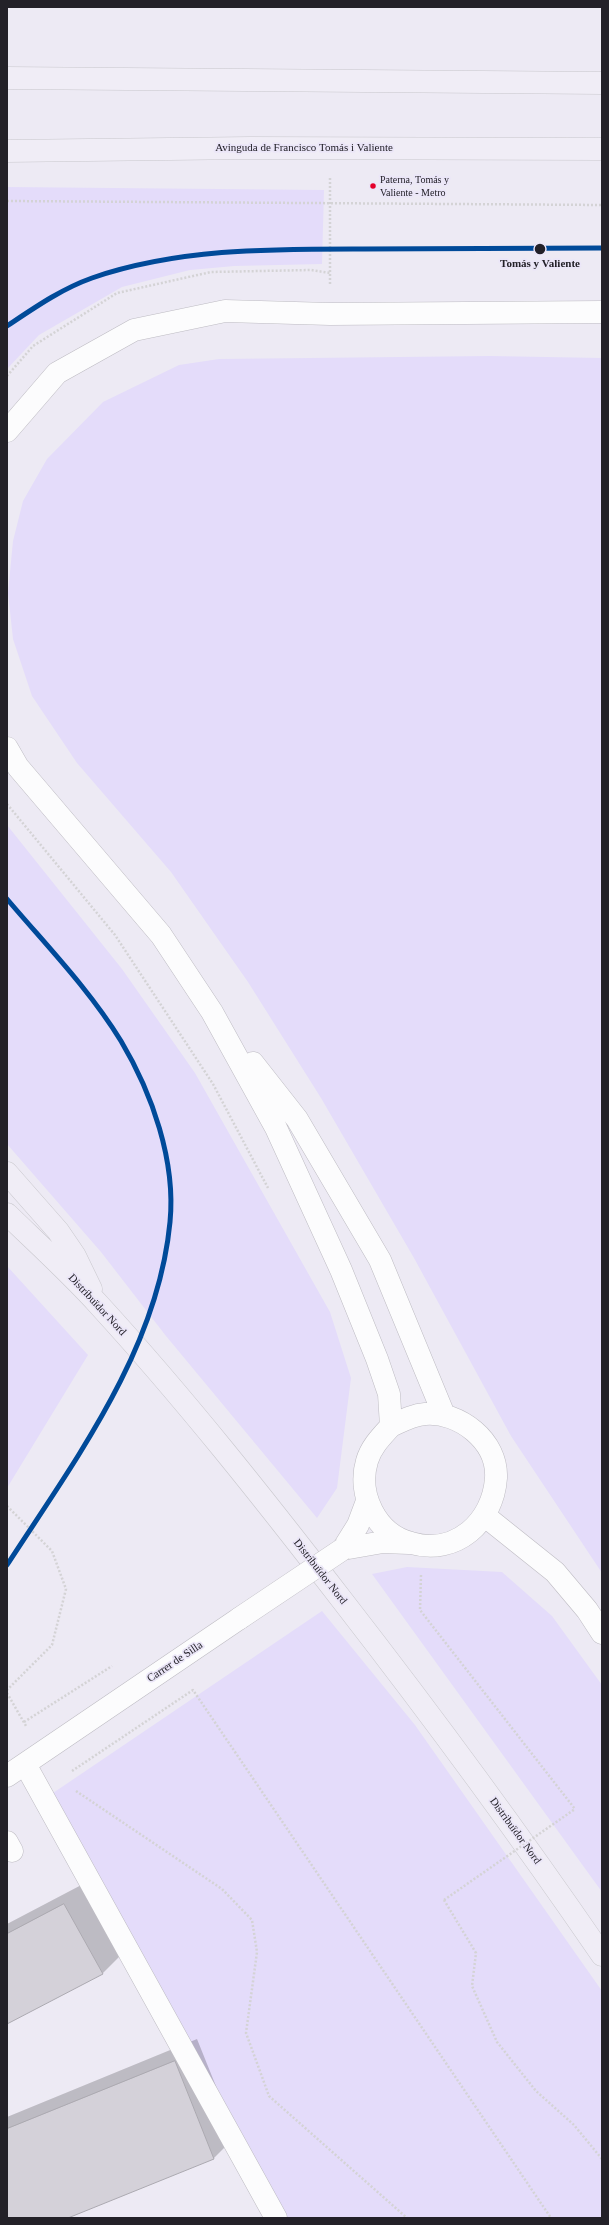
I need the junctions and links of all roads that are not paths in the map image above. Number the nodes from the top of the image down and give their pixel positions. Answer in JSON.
{"nodes":[{"id":1,"x":7,"y":78,"type":"edge"},
{"id":2,"x":602,"y":83,"type":"edge"},
{"id":3,"x":602,"y":149,"type":"edge"},
{"id":4,"x":7,"y":151,"type":"edge"},
{"id":5,"x":602,"y":312,"type":"edge"},
{"id":6,"x":7,"y":431,"type":"edge"},
{"id":7,"x":7,"y":748,"type":"edge"},
{"id":8,"x":212,"y":1012,"type":"junction"},
{"id":9,"x":7,"y":1173,"type":"edge"},
{"id":10,"x":7,"y":1214,"type":"edge"},
{"id":11,"x":97,"y":1303,"type":"junction"},
{"id":12,"x":444,"y":1415,"type":"junction"},
{"id":13,"x":391,"y":1426,"type":"junction"},
{"id":14,"x":367,"y":1501,"type":"junction"},
{"id":15,"x":485,"y":1516,"type":"junction"},
{"id":16,"x":411,"y":1543,"type":"junction"},
{"id":17,"x":343,"y":1549,"type":"junction"},
{"id":18,"x":602,"y":1633,"type":"edge"},
{"id":19,"x":33,"y":1758,"type":"junction"},
{"id":20,"x":7,"y":1776,"type":"edge"},
{"id":21,"x":602,"y":1955,"type":"edge"},
{"id":22,"x":276,"y":2218,"type":"edge"}],
"edges":[{"from":1,"to":2,"type":"main road"},
{"from":3,"to":4,"type":"main road","name":"Avinguda de Francisco Tomás i Valiente"},
{"from":5,"to":6,"type":"street"},
{"from":7,"to":8,"type":"street"},
{"from":8,"to":12,"type":"street"},
{"from":8,"to":13,"type":"street"},
{"from":9,"to":11,"type":"main road"},
{"from":10,"to":11,"type":"main road","name":"Distribuïdor Nord"},
{"from":11,"to":21,"type":"main road","name":"Distribuïdor Nord"},
{"from":12,"to":13,"type":"street"},
{"from":12,"to":15,"type":"street"},
{"from":13,"to":14,"type":"street"},
{"from":14,"to":16,"type":"street"},
{"from":14,"to":17,"type":"street","name":"Carrer de Silla"},
{"from":15,"to":16,"type":"street"},
{"from":15,"to":18,"type":"street"},
{"from":16,"to":17,"type":"street","name":"Carrer de Silla"},
{"from":17,"to":19,"type":"street","name":"Carrer de Silla","bridge":true},
{"from":19,"to":20,"type":"street","name":"Carrer de Silla"},
{"from":19,"to":22,"type":"street"}]}
